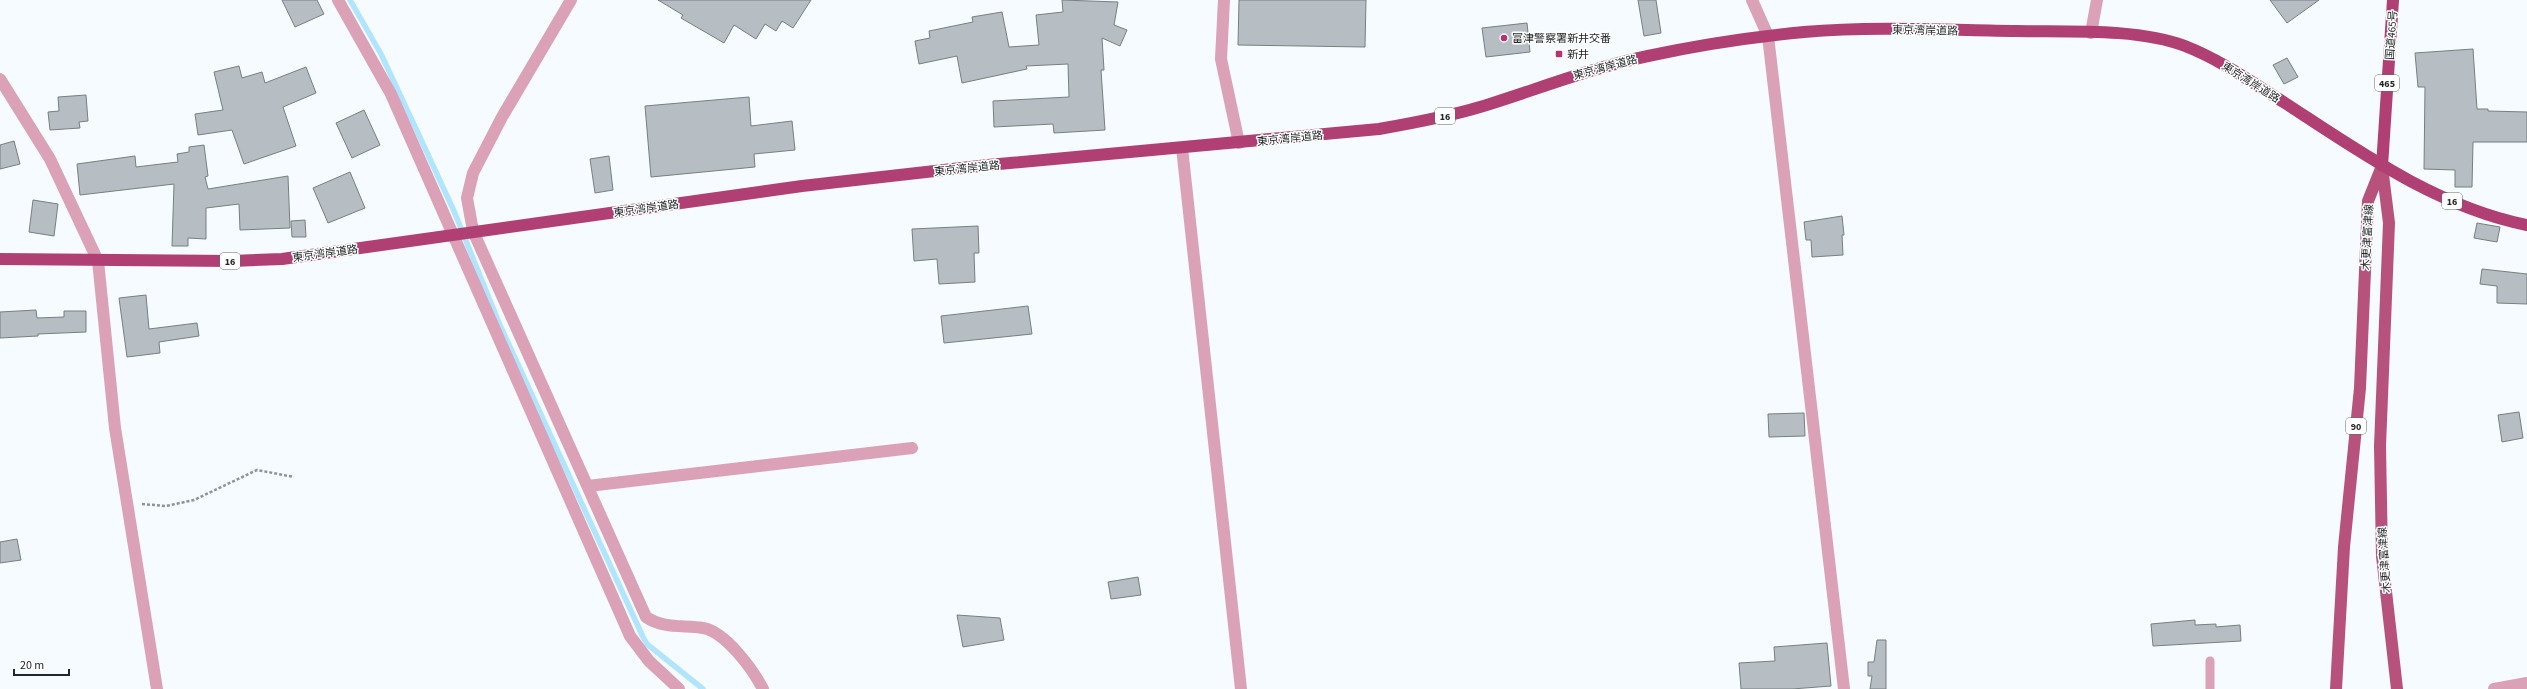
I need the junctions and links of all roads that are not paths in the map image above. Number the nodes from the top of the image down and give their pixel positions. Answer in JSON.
{"nodes":[{"id":1,"x":338,"y":0,"type":"edge"},
{"id":2,"x":571,"y":0,"type":"edge"},
{"id":3,"x":1224,"y":0,"type":"edge"},
{"id":4,"x":1752,"y":0,"type":"edge"},
{"id":5,"x":2097,"y":0,"type":"edge"},
{"id":6,"x":2393,"y":0,"type":"edge"},
{"id":7,"x":2091,"y":33,"type":"junction"},
{"id":8,"x":1768,"y":36,"type":"junction"},
{"id":9,"x":0,"y":79,"type":"edge"},
{"id":10,"x":1239,"y":143,"type":"junction"},
{"id":11,"x":1182,"y":148,"type":"junction"},
{"id":12,"x":2382,"y":166,"type":"junction"},
{"id":13,"x":2527,"y":225,"type":"edge"},
{"id":14,"x":463,"y":233,"type":"junction"},
{"id":15,"x":0,"y":259,"type":"edge"},
{"id":16,"x":98,"y":261,"type":"junction"},
{"id":17,"x":912,"y":448,"type":"dead end"},
{"id":18,"x":588,"y":486,"type":"junction"},
{"id":19,"x":2210,"y":661,"type":"dead end"},
{"id":20,"x":2527,"y":683,"type":"edge"},
{"id":21,"x":157,"y":689,"type":"edge"},
{"id":22,"x":679,"y":689,"type":"edge"},
{"id":23,"x":763,"y":689,"type":"edge"},
{"id":24,"x":1241,"y":689,"type":"edge"},
{"id":25,"x":1844,"y":689,"type":"edge"},
{"id":26,"x":2210,"y":689,"type":"edge"},
{"id":27,"x":2336,"y":689,"type":"edge"},
{"id":28,"x":2397,"y":689,"type":"edge"},
{"id":29,"x":2494,"y":689,"type":"edge"}],
"edges":[{"from":1,"to":14,"type":"street"},
{"from":2,"to":14,"type":"street"},
{"from":3,"to":10,"type":"street"},
{"from":4,"to":8,"type":"street"},
{"from":5,"to":7,"type":"street"},
{"from":6,"to":12,"type":"highway","name":"国道465号","number":"465"},
{"from":7,"to":8,"type":"highway","name":"東京湾岸道路","number":"16"},
{"from":7,"to":12,"type":"highway","name":"東京湾岸道路","number":"16"},
{"from":8,"to":10,"type":"highway","name":"東京湾岸道路","number":"16"},
{"from":8,"to":25,"type":"street"},
{"from":9,"to":16,"type":"street"},
{"from":10,"to":11,"type":"highway","name":"東京湾岸道路","number":"16"},
{"from":11,"to":14,"type":"highway","name":"東京湾岸道路","number":"16"},
{"from":11,"to":24,"type":"street"},
{"from":12,"to":13,"type":"highway","name":"東京湾岸道路","number":"16"},
{"from":12,"to":27,"type":"main road","name":"木更津富津線","number":"90"},
{"from":12,"to":28,"type":"main road","name":"木更津富津線","number":"90"},
{"from":14,"to":16,"type":"highway","name":"東京湾岸道路","number":"16"},
{"from":14,"to":18,"type":"street"},
{"from":14,"to":22,"type":"street"},
{"from":15,"to":16,"type":"highway","name":"東京湾岸道路","number":"16"},
{"from":16,"to":21,"type":"street"},
{"from":17,"to":18,"type":"street"},
{"from":18,"to":23,"type":"street"},
{"from":19,"to":26,"type":"lane"},
{"from":20,"to":29,"type":"street"}]}
